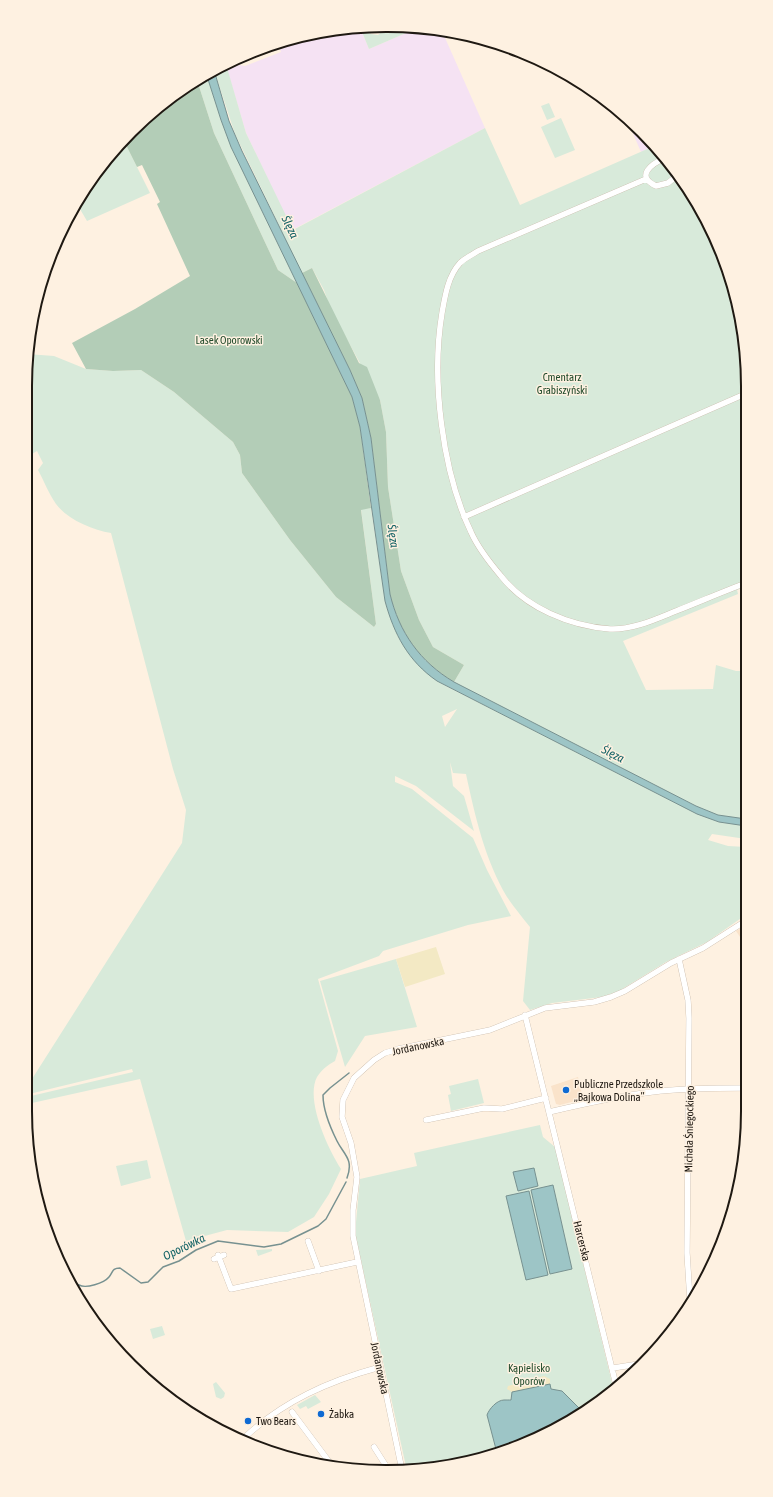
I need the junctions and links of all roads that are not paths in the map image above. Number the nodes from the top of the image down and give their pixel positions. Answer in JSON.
{"nodes":[{"id":1,"x":660,"y":161,"type":"edge"},
{"id":2,"x":646,"y":179,"type":"junction"},
{"id":3,"x":673,"y":179,"type":"edge"},
{"id":4,"x":741,"y":396,"type":"edge"},
{"id":5,"x":464,"y":517,"type":"junction"},
{"id":6,"x":741,"y":585,"type":"edge"},
{"id":7,"x":741,"y":924,"type":"edge"},
{"id":8,"x":679,"y":959,"type":"junction"},
{"id":9,"x":525,"y":1015,"type":"junction"},
{"id":10,"x":741,"y":1088,"type":"edge"},
{"id":11,"x":689,"y":1089,"type":"junction"},
{"id":12,"x":546,"y":1098,"type":"junction"},
{"id":13,"x":549,"y":1112,"type":"junction"},
{"id":14,"x":426,"y":1120,"type":"dead end"},
{"id":15,"x":308,"y":1241,"type":"dead end"},
{"id":16,"x":219,"y":1257,"type":"dead end"},
{"id":17,"x":357,"y":1262,"type":"junction"},
{"id":18,"x":319,"y":1271,"type":"junction"},
{"id":19,"x":690,"y":1294,"type":"edge"},
{"id":20,"x":633,"y":1365,"type":"edge"},
{"id":21,"x":380,"y":1367,"type":"junction"},
{"id":22,"x":613,"y":1368,"type":"junction"},
{"id":23,"x":615,"y":1381,"type":"edge"},
{"id":24,"x":292,"y":1412,"type":"dead end"},
{"id":25,"x":247,"y":1436,"type":"edge"},
{"id":26,"x":374,"y":1447,"type":"dead end"},
{"id":27,"x":328,"y":1460,"type":"edge"},
{"id":28,"x":401,"y":1464,"type":"edge"},
{"id":29,"x":385,"y":1465,"type":"edge"}],
"edges":[{"from":1,"to":2,"type":"street"},
{"from":2,"to":3,"type":"street"},
{"from":2,"to":5,"type":"street"},
{"from":4,"to":5,"type":"street"},
{"from":5,"to":6,"type":"street"},
{"from":7,"to":8,"type":"street","name":"Jordanowska"},
{"from":8,"to":9,"type":"street","name":"Jordanowska"},
{"from":8,"to":11,"type":"street","name":"Michała Śniegockiego"},
{"from":9,"to":12,"type":"street","name":"Harcerska"},
{"from":9,"to":17,"type":"street","name":"Jordanowska"},
{"from":10,"to":11,"type":"street"},
{"from":11,"to":13,"type":"street"},
{"from":11,"to":19,"type":"street","name":"Michała Śniegockiego"},
{"from":12,"to":13,"type":"street","name":"Harcerska"},
{"from":12,"to":14,"type":"street"},
{"from":13,"to":22,"type":"street","name":"Harcerska"},
{"from":15,"to":18,"type":"street"},
{"from":16,"to":18,"type":"street"},
{"from":17,"to":18,"type":"street"},
{"from":17,"to":21,"type":"street","name":"Jordanowska"},
{"from":20,"to":22,"type":"street"},
{"from":21,"to":25,"type":"street"},
{"from":21,"to":28,"type":"street","name":"Jordanowska"},
{"from":22,"to":23,"type":"street","name":"Harcerska"},
{"from":24,"to":27,"type":"street"},
{"from":26,"to":29,"type":"street"}]}
